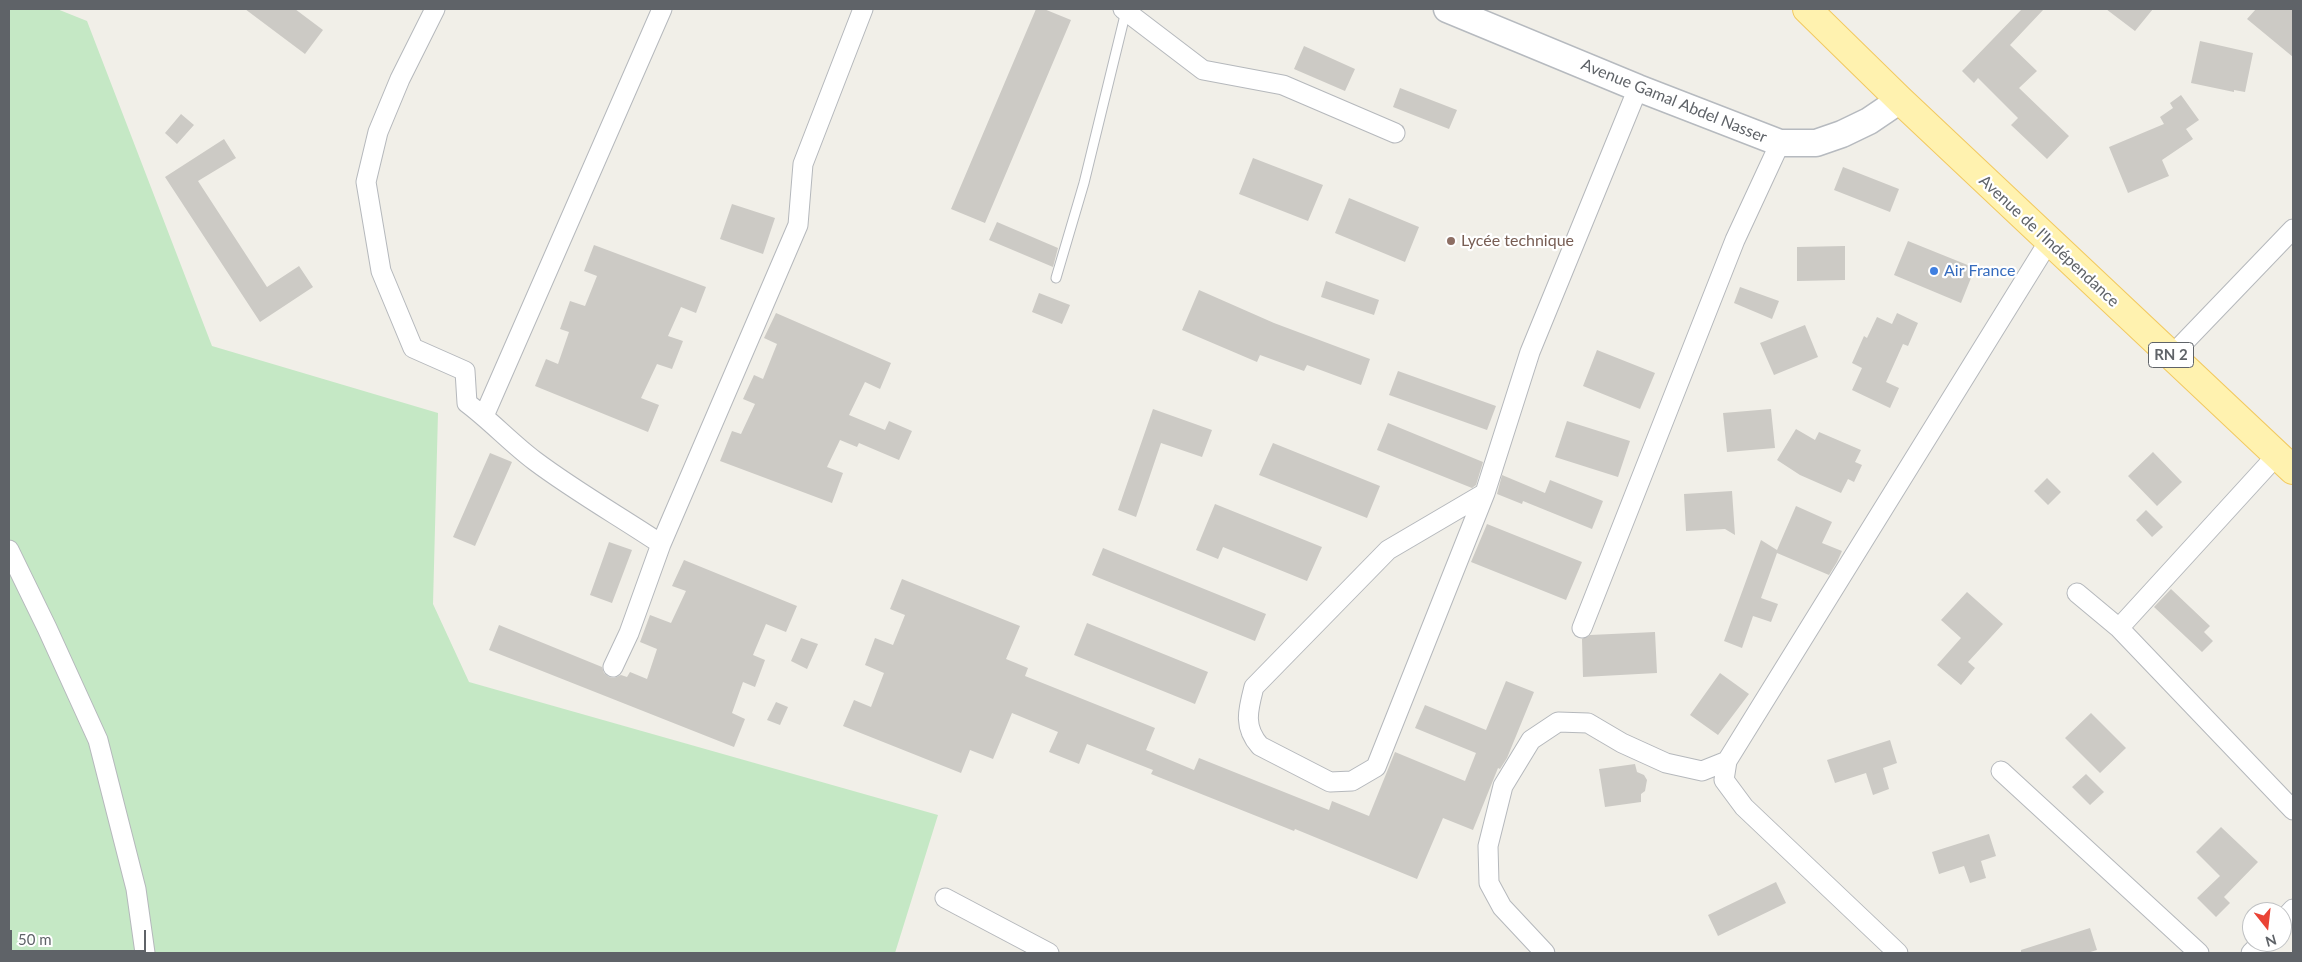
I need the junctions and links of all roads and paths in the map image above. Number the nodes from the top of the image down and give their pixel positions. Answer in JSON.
{"nodes":[{"id":1,"x":435,"y":9,"type":"edge"},
{"id":2,"x":662,"y":9,"type":"edge"},
{"id":3,"x":862,"y":9,"type":"edge"},
{"id":4,"x":1447,"y":9,"type":"edge"},
{"id":5,"x":1808,"y":9,"type":"edge"},
{"id":6,"x":1125,"y":10,"type":"edge"},
{"id":7,"x":1638,"y":88,"type":"junction"},
{"id":8,"x":1900,"y":100,"type":"junction"},
{"id":9,"x":1395,"y":133,"type":"dead end"},
{"id":10,"x":1780,"y":143,"type":"junction"},
{"id":11,"x":2293,"y":230,"type":"edge"},
{"id":12,"x":2049,"y":241,"type":"junction"},
{"id":13,"x":1056,"y":278,"type":"dead end"},
{"id":14,"x":2172,"y":355,"type":"junction"},
{"id":15,"x":484,"y":416,"type":"junction"},
{"id":16,"x":2285,"y":463,"type":"edge"},
{"id":17,"x":1485,"y":493,"type":"junction"},
{"id":18,"x":661,"y":544,"type":"junction"},
{"id":19,"x":9,"y":550,"type":"edge"},
{"id":20,"x":2077,"y":592,"type":"dead end"},
{"id":21,"x":1582,"y":628,"type":"dead end"},
{"id":22,"x":2119,"y":628,"type":"junction"},
{"id":23,"x":613,"y":667,"type":"dead end"},
{"id":24,"x":1727,"y":761,"type":"junction"},
{"id":25,"x":2002,"y":771,"type":"dead end"},
{"id":26,"x":2293,"y":810,"type":"edge"},
{"id":27,"x":945,"y":898,"type":"dead end"},
{"id":28,"x":144,"y":953,"type":"edge"},
{"id":29,"x":1049,"y":953,"type":"edge"},
{"id":30,"x":1545,"y":953,"type":"edge"},
{"id":31,"x":1898,"y":953,"type":"edge"},
{"id":32,"x":2199,"y":953,"type":"edge"}],
"edges":[{"from":1,"to":15,"type":"street"},
{"from":2,"to":15,"type":"street"},
{"from":3,"to":18,"type":"street"},
{"from":4,"to":7,"type":"street","name":"Avenue Gamal Abdel Nasser"},
{"from":5,"to":8,"type":"main road","name":"Avenue de l'Indépendance","number":"RN 2"},
{"from":6,"to":9,"type":"street"},
{"from":6,"to":13,"type":"lane"},
{"from":7,"to":10,"type":"street","name":"Avenue Gamal Abdel Nasser"},
{"from":7,"to":17,"type":"street"},
{"from":8,"to":10,"type":"street","name":"Avenue Gamal Abdel Nasser"},
{"from":8,"to":12,"type":"main road","name":"Avenue de l'Indépendance","number":"RN 2"},
{"from":10,"to":21,"type":"street"},
{"from":11,"to":14,"type":"street"},
{"from":12,"to":14,"type":"main road","name":"Avenue de l'Indépendance","number":"RN 2"},
{"from":12,"to":24,"type":"street"},
{"from":14,"to":16,"type":"main road","name":"Avenue de l'Indépendance","number":"RN 2"},
{"from":15,"to":18,"type":"street"},
{"from":16,"to":22,"type":"street"},
{"from":17,"to":17,"type":"street"},
{"from":18,"to":23,"type":"street"},
{"from":19,"to":28,"type":"street"},
{"from":20,"to":22,"type":"street"},
{"from":22,"to":26,"type":"street"},
{"from":24,"to":30,"type":"street"},
{"from":24,"to":31,"type":"street"},
{"from":25,"to":32,"type":"street"},
{"from":27,"to":29,"type":"street"}]}
